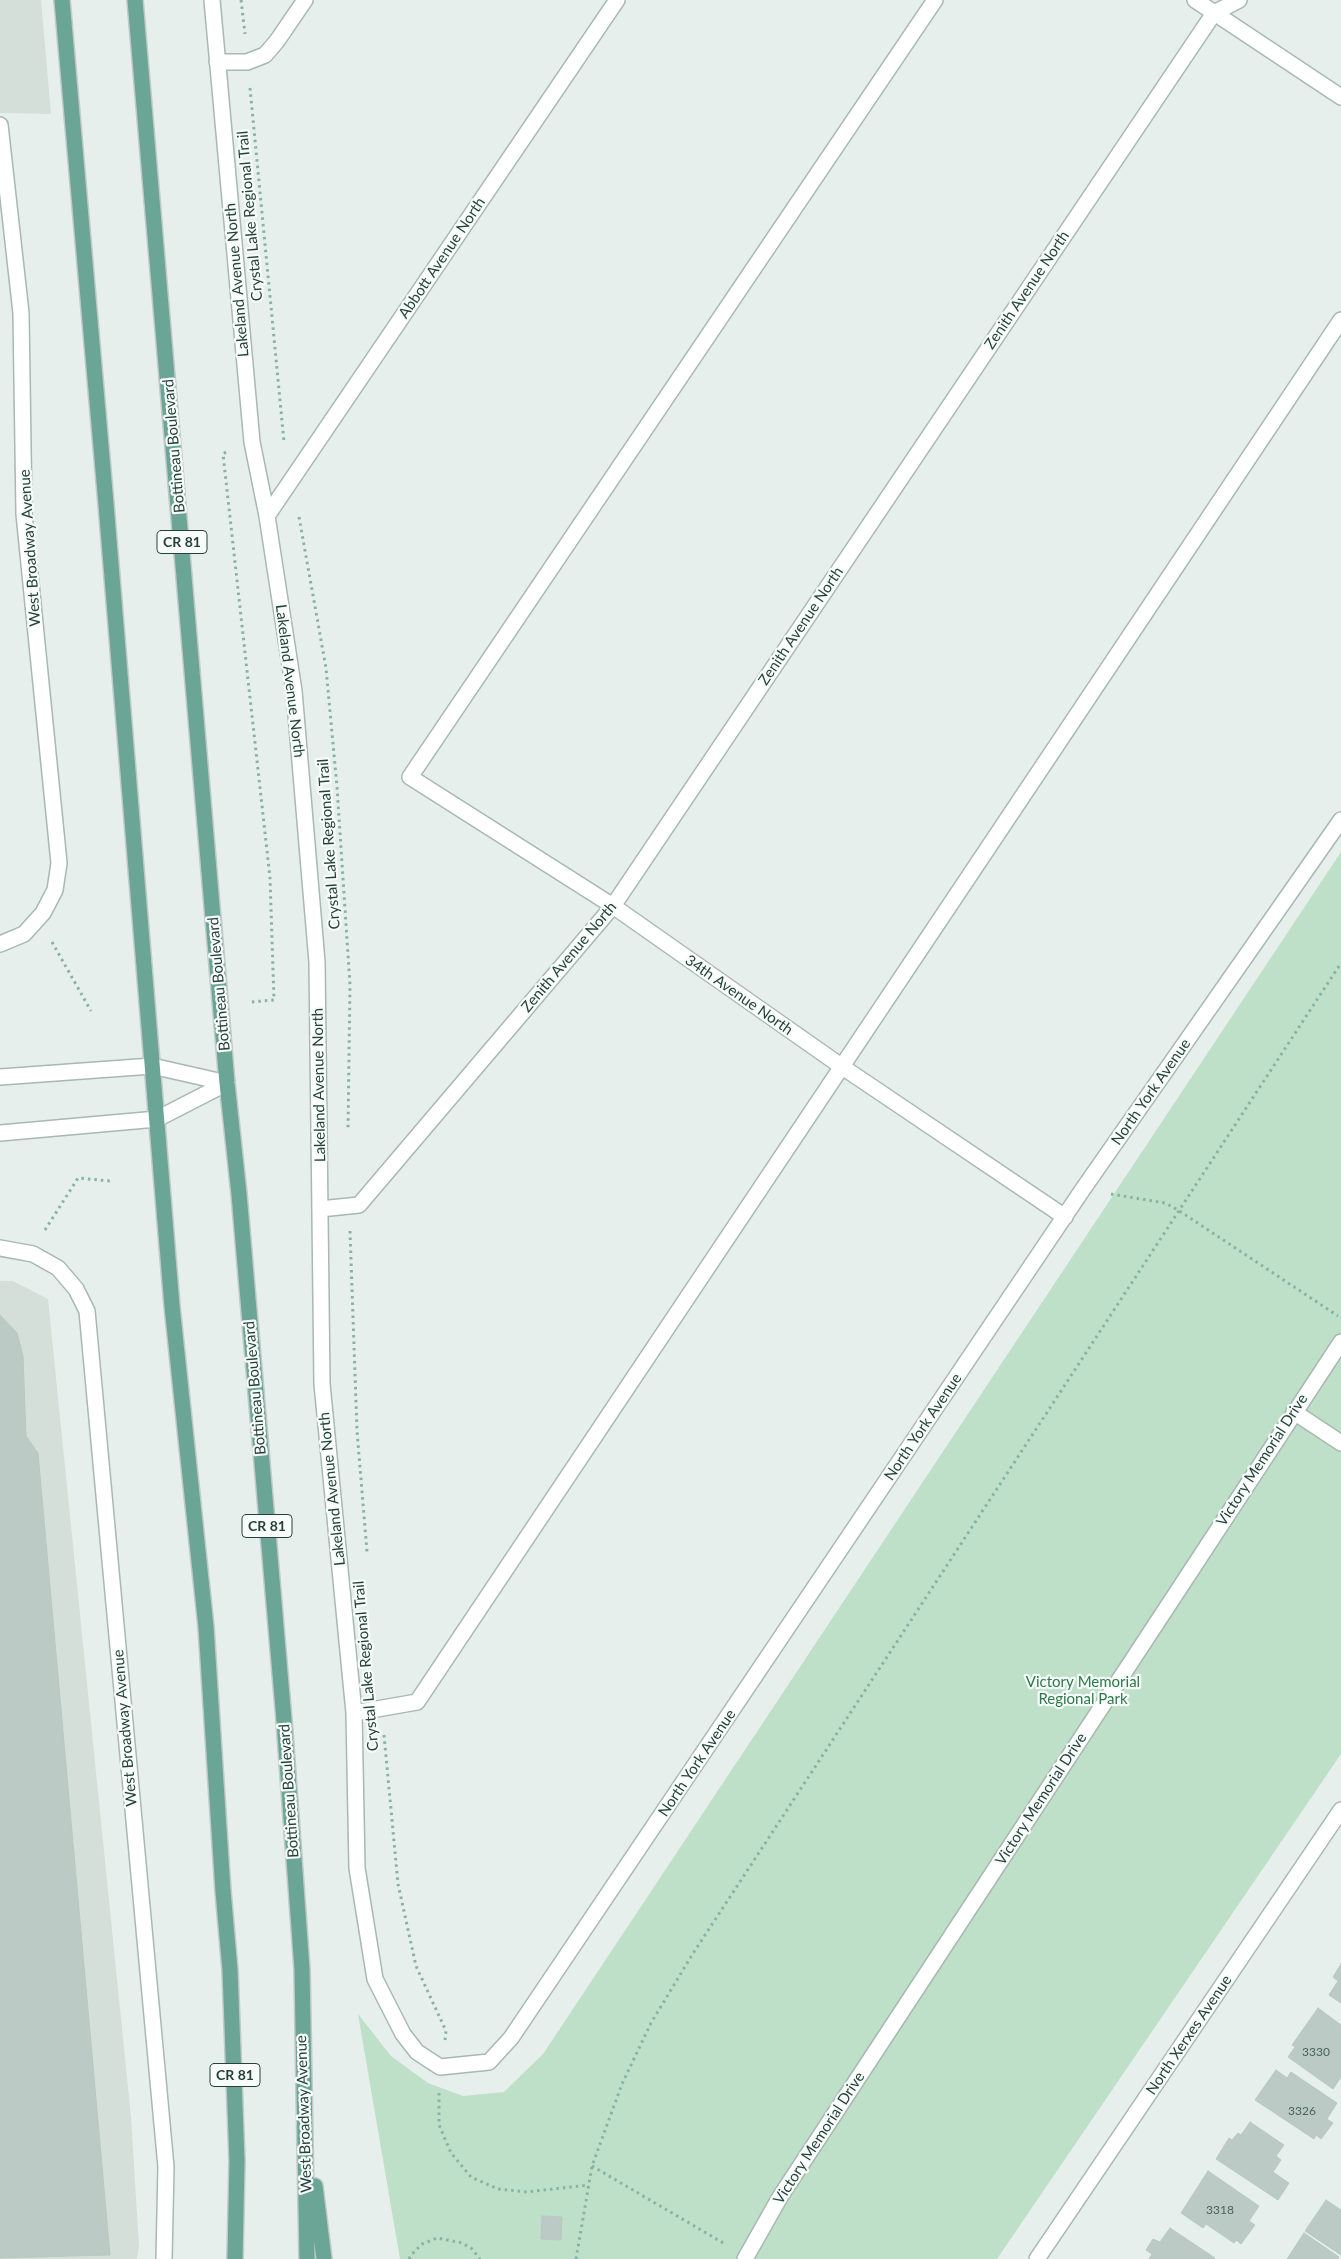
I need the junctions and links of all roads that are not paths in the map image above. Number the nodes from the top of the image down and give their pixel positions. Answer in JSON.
{"nodes":[{"id":1,"x":62,"y":0,"type":"edge"},
{"id":2,"x":135,"y":0,"type":"edge"},
{"id":3,"x":212,"y":0,"type":"edge"},
{"id":4,"x":305,"y":0,"type":"edge"},
{"id":5,"x":617,"y":0,"type":"edge"},
{"id":6,"x":934,"y":0,"type":"edge"},
{"id":7,"x":1195,"y":0,"type":"edge"},
{"id":8,"x":1239,"y":0,"type":"edge"},
{"id":9,"x":1214,"y":12,"type":"junction"},
{"id":10,"x":217,"y":62,"type":"junction"},
{"id":11,"x":1341,"y":97,"type":"edge"},
{"id":12,"x":0,"y":125,"type":"edge"},
{"id":13,"x":1341,"y":320,"type":"edge"},
{"id":14,"x":267,"y":516,"type":"junction"},
{"id":15,"x":1341,"y":820,"type":"edge"},
{"id":16,"x":613,"y":906,"type":"junction"},
{"id":17,"x":0,"y":944,"type":"edge"},
{"id":18,"x":152,"y":1066,"type":"junction"},
{"id":19,"x":841,"y":1066,"type":"junction"},
{"id":20,"x":0,"y":1077,"type":"edge"},
{"id":21,"x":227,"y":1084,"type":"junction"},
{"id":22,"x":157,"y":1120,"type":"junction"},
{"id":23,"x":0,"y":1133,"type":"edge"},
{"id":24,"x":320,"y":1209,"type":"junction"},
{"id":25,"x":1064,"y":1217,"type":"junction"},
{"id":26,"x":0,"y":1248,"type":"edge"},
{"id":27,"x":1338,"y":1351,"type":"edge"},
{"id":28,"x":1294,"y":1412,"type":"junction"},
{"id":29,"x":1341,"y":1443,"type":"edge"},
{"id":30,"x":354,"y":1712,"type":"junction"},
{"id":31,"x":1341,"y":1810,"type":"edge"},
{"id":32,"x":302,"y":1969,"type":"joint"},
{"id":33,"x":511,"y":2038,"type":"joint"},
{"id":34,"x":306,"y":2122,"type":"junction"},
{"id":35,"x":164,"y":2259,"type":"edge"},
{"id":36,"x":235,"y":2259,"type":"edge"},
{"id":37,"x":307,"y":2259,"type":"edge"},
{"id":38,"x":324,"y":2259,"type":"edge"},
{"id":39,"x":746,"y":2259,"type":"edge"},
{"id":40,"x":1037,"y":2259,"type":"edge"}],
"edges":[{"from":1,"to":18,"type":"main road","number":"CR 81"},
{"from":2,"to":21,"type":"main road","name":"Bottineau Boulevard","number":"CR 81"},
{"from":3,"to":10,"type":"street","name":"Lakeland Avenue North"},
{"from":4,"to":10,"type":"street"},
{"from":5,"to":14,"type":"street","name":"Abbott Avenue North"},
{"from":6,"to":16,"type":"street","name":"34th Avenue North"},
{"from":7,"to":9,"type":"street"},
{"from":8,"to":9,"type":"street"},
{"from":9,"to":11,"type":"street"},
{"from":9,"to":16,"type":"street","name":"Zenith Avenue North"},
{"from":10,"to":14,"type":"street","name":"Lakeland Avenue North"},
{"from":12,"to":17,"type":"street","name":"West Broadway Avenue"},
{"from":13,"to":19,"type":"street"},
{"from":14,"to":24,"type":"street","name":"Lakeland Avenue North"},
{"from":15,"to":25,"type":"street","name":"North York Avenue"},
{"from":16,"to":19,"type":"street","name":"34th Avenue North"},
{"from":16,"to":24,"type":"street","name":"Zenith Avenue North"},
{"from":18,"to":20,"type":"street"},
{"from":18,"to":21,"type":"street"},
{"from":18,"to":22,"type":"main road","number":"CR 81"},
{"from":19,"to":25,"type":"street","name":"34th Avenue North"},
{"from":19,"to":30,"type":"street"},
{"from":21,"to":22,"type":"street"},
{"from":21,"to":32,"type":"main road","name":"Bottineau Boulevard","number":"CR 81"},
{"from":22,"to":23,"type":"street"},
{"from":22,"to":36,"type":"main road","number":"CR 81"},
{"from":24,"to":30,"type":"street","name":"Lakeland Avenue North"},
{"from":25,"to":33,"type":"street","name":"North York Avenue"},
{"from":26,"to":35,"type":"street","name":"West Broadway Avenue"},
{"from":27,"to":28,"type":"street","name":"Victory Memorial Drive"},
{"from":28,"to":29,"type":"street"},
{"from":28,"to":39,"type":"street","name":"Victory Memorial Drive"},
{"from":30,"to":33,"type":"street","name":"Lakeland Avenue North"},
{"from":31,"to":40,"type":"street","name":"North Xerxes Avenue"},
{"from":32,"to":34,"type":"main road","name":"West Broadway Avenue","number":"CR 81"},
{"from":34,"to":37,"type":"main road","name":"West Broadway Avenue","number":"CR 81"},
{"from":34,"to":38,"type":"main road"}]}
